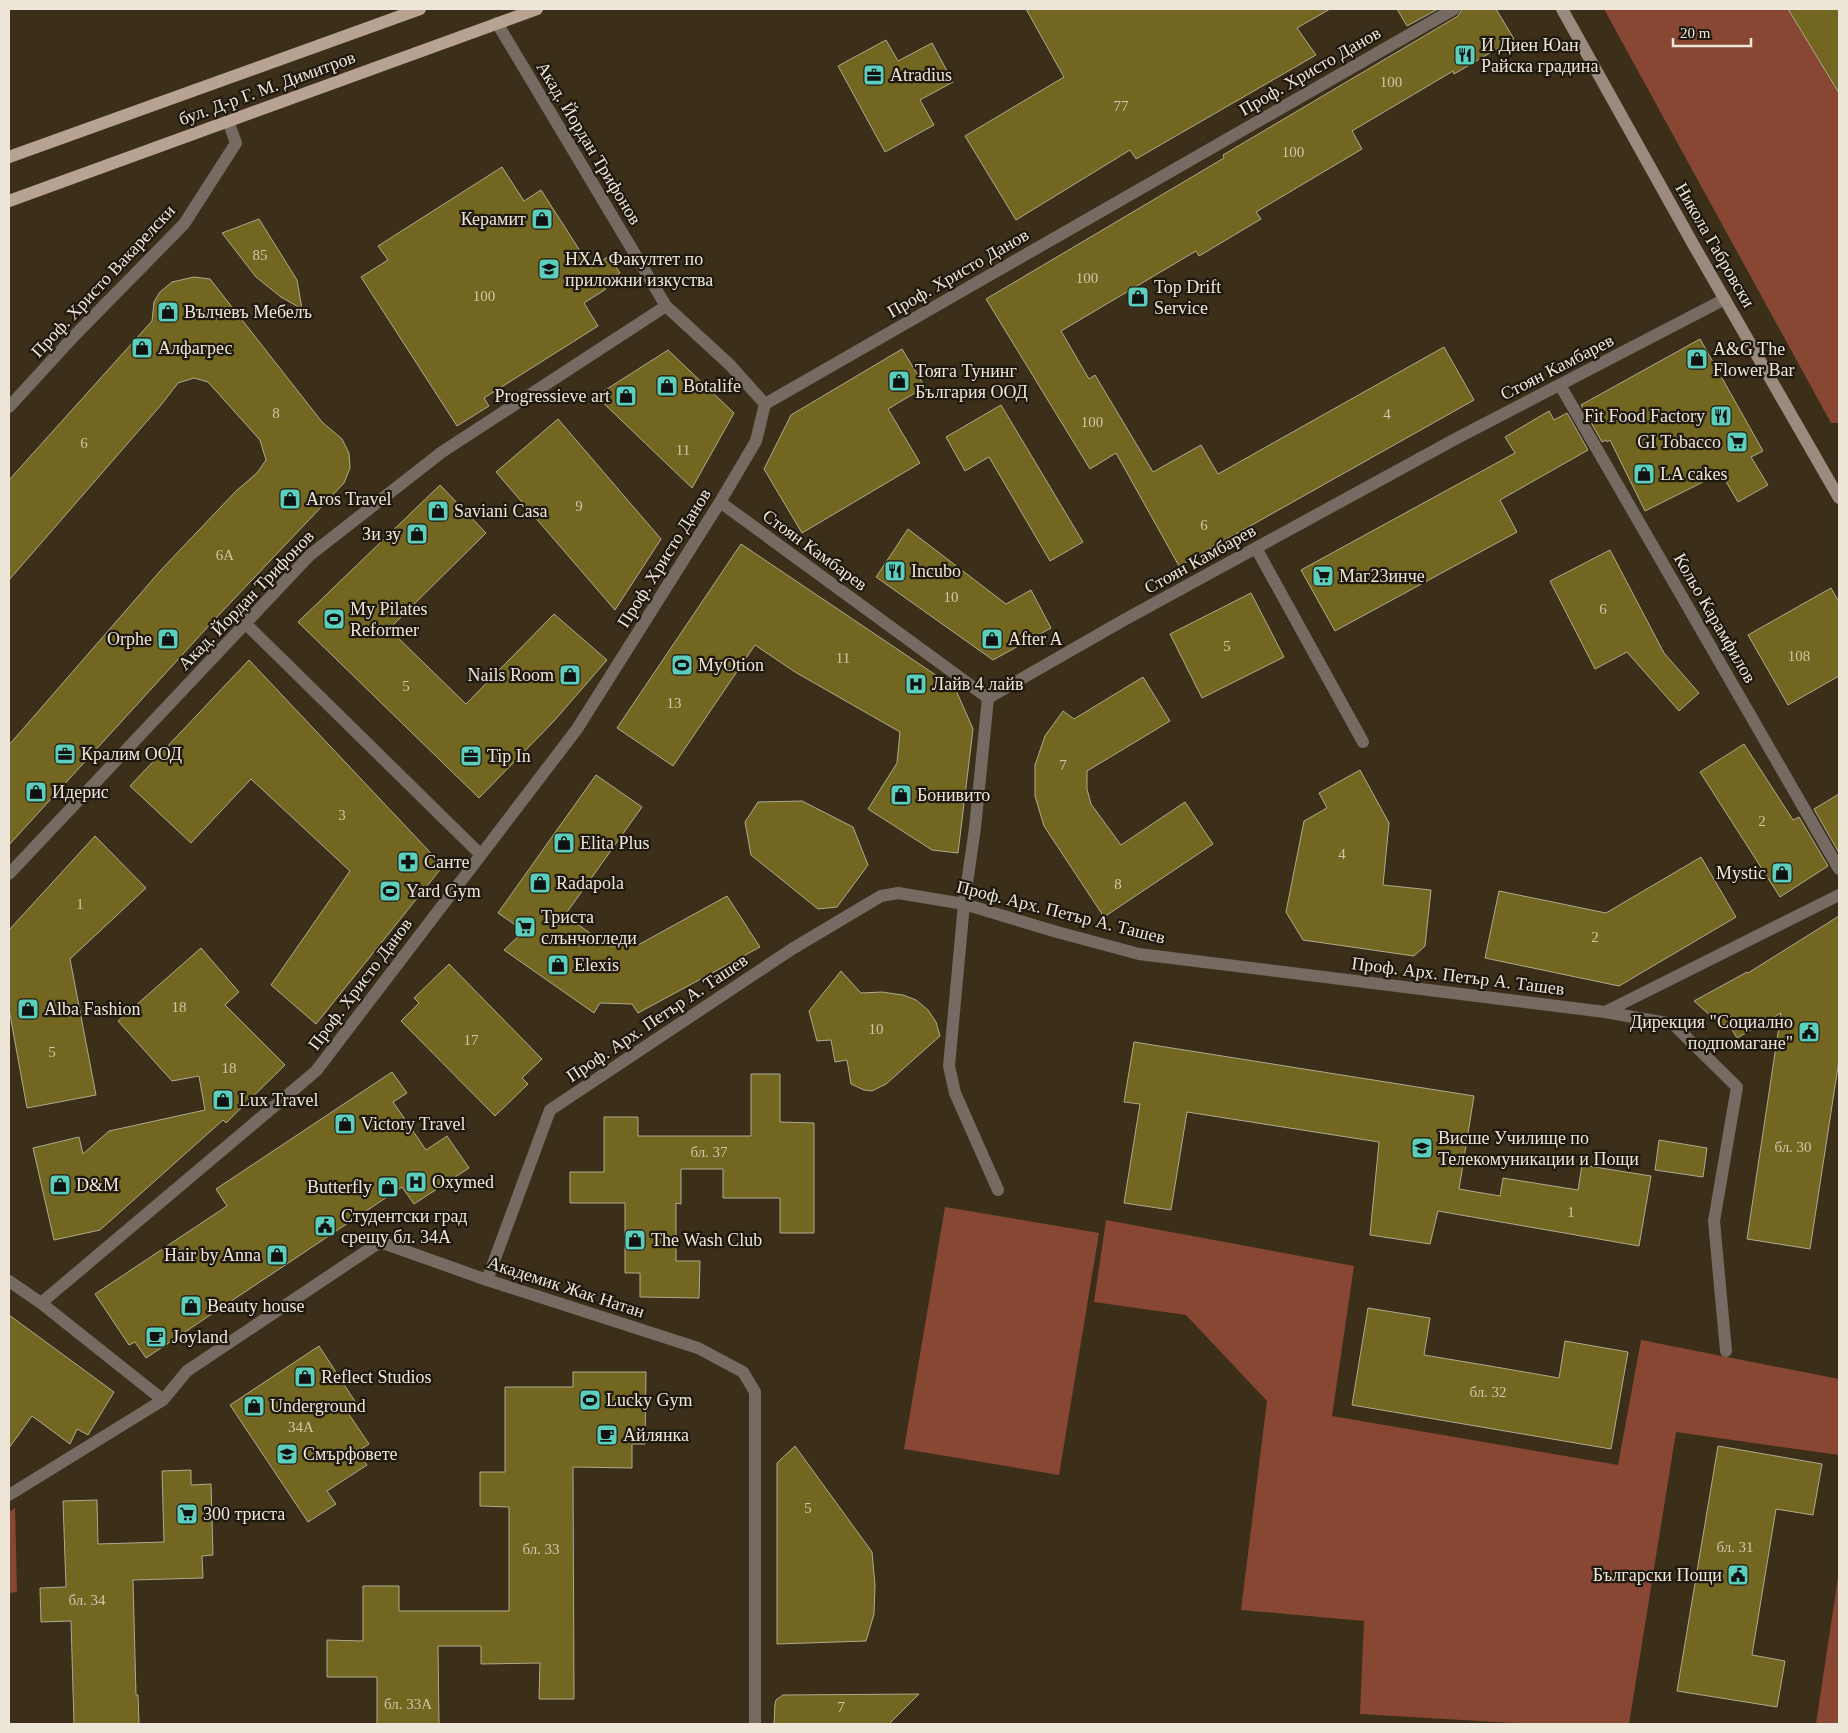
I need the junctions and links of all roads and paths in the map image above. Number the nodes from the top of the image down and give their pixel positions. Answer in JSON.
{"nodes":[{"id":1,"x":420,"y":9,"type":"edge"},
{"id":2,"x":538,"y":9,"type":"edge"},
{"id":3,"x":1454,"y":9,"type":"edge"},
{"id":4,"x":1562,"y":9,"type":"edge"},
{"id":5,"x":497,"y":24,"type":"junction"},
{"id":6,"x":228,"y":121,"type":"junction"},
{"id":7,"x":9,"y":157,"type":"edge"},
{"id":8,"x":9,"y":201,"type":"edge"},
{"id":9,"x":1725,"y":299,"type":"junction"},
{"id":10,"x":666,"y":306,"type":"junction"},
{"id":11,"x":1560,"y":385,"type":"junction"},
{"id":12,"x":764,"y":404,"type":"junction"},
{"id":13,"x":9,"y":407,"type":"edge"},
{"id":14,"x":1839,"y":498,"type":"edge"},
{"id":15,"x":720,"y":502,"type":"junction"},
{"id":16,"x":1256,"y":548,"type":"junction"},
{"id":17,"x":245,"y":623,"type":"junction"},
{"id":18,"x":988,"y":698,"type":"junction"},
{"id":19,"x":1363,"y":742,"type":"dead end"},
{"id":20,"x":481,"y":854,"type":"junction"},
{"id":21,"x":1839,"y":869,"type":"edge"},
{"id":22,"x":9,"y":874,"type":"edge"},
{"id":23,"x":1839,"y":895,"type":"edge"},
{"id":24,"x":964,"y":904,"type":"junction"},
{"id":25,"x":1604,"y":1012,"type":"junction"},
{"id":26,"x":998,"y":1190,"type":"dead end"},
{"id":27,"x":487,"y":1280,"type":"junction"},
{"id":28,"x":9,"y":1281,"type":"edge"},
{"id":29,"x":42,"y":1304,"type":"junction"},
{"id":30,"x":1726,"y":1351,"type":"dead end"},
{"id":31,"x":163,"y":1400,"type":"junction"},
{"id":32,"x":9,"y":1495,"type":"edge"},
{"id":33,"x":755,"y":1724,"type":"edge"}],
"edges":[{"from":1,"to":7,"type":"main road","name":"бул. Д-р Г. М. Димитров"},
{"from":2,"to":5,"type":"main road","name":"бул. Д-р Г. М. Димитров"},
{"from":3,"to":12,"type":"street","name":"Проф. Христо Данов"},
{"from":4,"to":9,"type":"street","name":"Никола Габровски"},
{"from":5,"to":6,"type":"main road","name":"бул. Д-р Г. М. Димитров"},
{"from":5,"to":10,"type":"street","name":"Акад. Йордан Трифонов"},
{"from":6,"to":8,"type":"main road","name":"бул. Д-р Г. М. Димитров"},
{"from":6,"to":13,"type":"street","name":"Проф. Христо Вакарелски"},
{"from":9,"to":11,"type":"street","name":"Стоян Камбарев"},
{"from":9,"to":14,"type":"street","name":"Никола Габровски"},
{"from":10,"to":12,"type":"street","name":"Акад. Йордан Трифонов"},
{"from":10,"to":17,"type":"street","name":"Акад. Йордан Трифонов"},
{"from":11,"to":16,"type":"street","name":"Стоян Камбарев"},
{"from":11,"to":21,"type":"street","name":"Кольо Карамфилов"},
{"from":12,"to":15,"type":"street","name":"Проф. Христо Данов"},
{"from":15,"to":18,"type":"street","name":"Стоян Камбарев"},
{"from":15,"to":20,"type":"street","name":"Проф. Христо Данов"},
{"from":16,"to":18,"type":"street","name":"Стоян Камбарев"},
{"from":16,"to":19,"type":"street"},
{"from":17,"to":20,"type":"street"},
{"from":17,"to":22,"type":"street","name":"Акад. Йордан Трифонов"},
{"from":18,"to":24,"type":"street"},
{"from":20,"to":29,"type":"street","name":"Проф. Христо Данов"},
{"from":23,"to":25,"type":"street"},
{"from":24,"to":25,"type":"street","name":"Проф. Арх. Петър А. Ташев"},
{"from":24,"to":26,"type":"street"},
{"from":24,"to":27,"type":"street","name":"Проф. Арх. Петър А. Ташев"},
{"from":25,"to":30,"type":"street","name":"Проф. Арх. Петър А. Ташев"},
{"from":27,"to":31,"type":"street","name":"Академик Жак Натан"},
{"from":27,"to":33,"type":"street","name":"Академик Жак Натан"},
{"from":28,"to":29,"type":"street"},
{"from":29,"to":31,"type":"street"},
{"from":31,"to":32,"type":"street","name":"Академик Жак Натан"}]}
